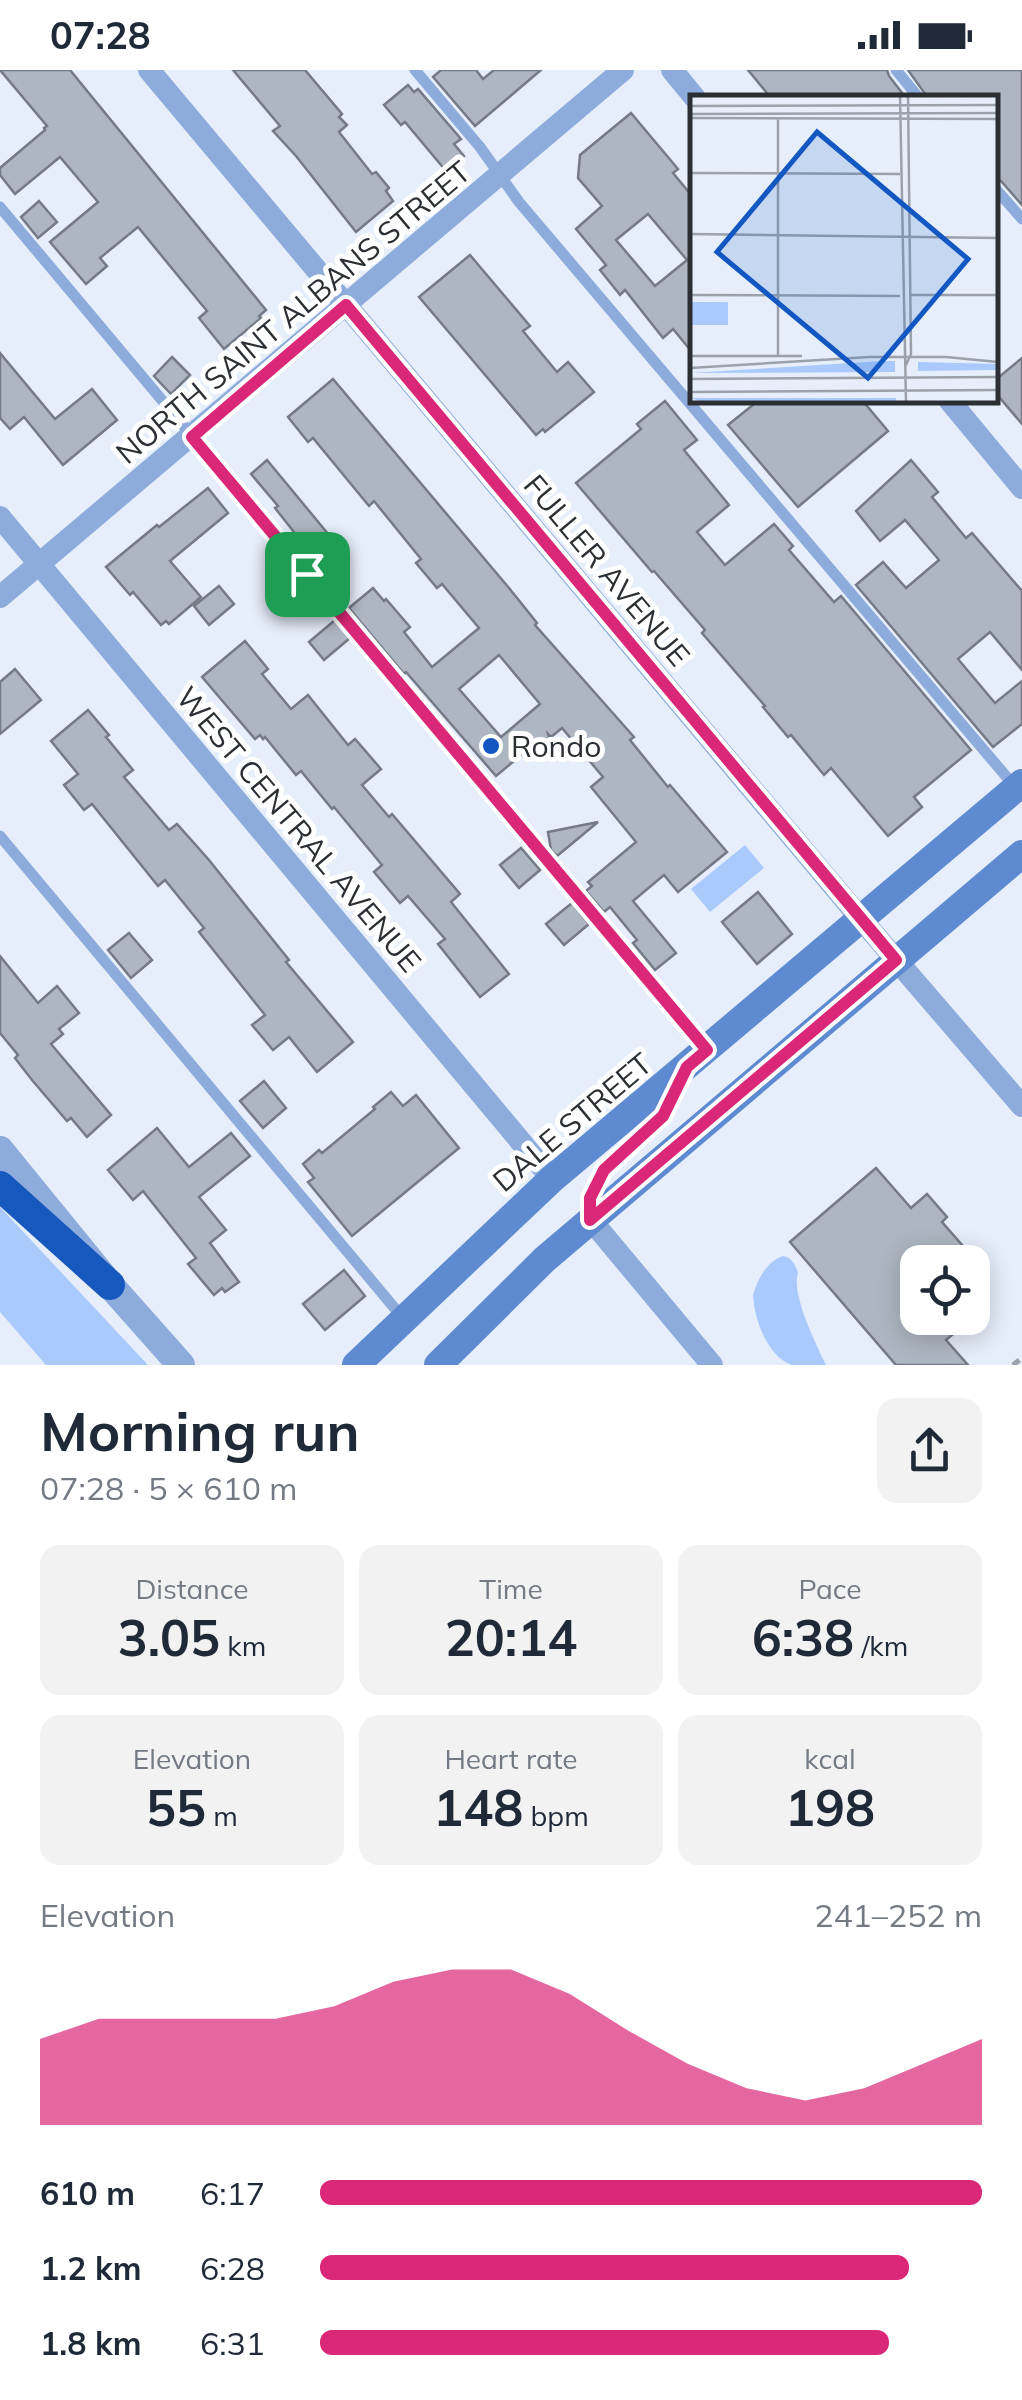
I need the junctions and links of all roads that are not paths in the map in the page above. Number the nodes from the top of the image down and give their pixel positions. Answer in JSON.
{"nodes":[{"id":1,"x":149,"y":70,"type":"edge"},
{"id":2,"x":415,"y":70,"type":"edge"},
{"id":3,"x":623,"y":70,"type":"edge"},
{"id":4,"x":672,"y":70,"type":"edge"},
{"id":5,"x":896,"y":70,"type":"edge"},
{"id":6,"x":693,"y":95,"type":"edge"},
{"id":7,"x":917,"y":95,"type":"edge"},
{"id":8,"x":500,"y":176,"type":"junction"},
{"id":9,"x":997,"y":191,"type":"edge"},
{"id":10,"x":0,"y":207,"type":"edge"},
{"id":11,"x":1022,"y":220,"type":"edge"},
{"id":12,"x":346,"y":305,"type":"junction"},
{"id":13,"x":690,"y":402,"type":"edge"},
{"id":14,"x":690,"y":402,"type":"edge"},
{"id":15,"x":950,"y":402,"type":"edge"},
{"id":16,"x":192,"y":437,"type":"junction"},
{"id":17,"x":1022,"y":488,"type":"edge"},
{"id":18,"x":0,"y":517,"type":"edge"},
{"id":19,"x":40,"y":564,"type":"junction"},
{"id":20,"x":0,"y":597,"type":"edge"},
{"id":21,"x":1019,"y":786,"type":"edge"},
{"id":22,"x":0,"y":836,"type":"edge"},
{"id":23,"x":1022,"y":854,"type":"edge"},
{"id":24,"x":861,"y":919,"type":"junction"},
{"id":25,"x":896,"y":960,"type":"junction"},
{"id":26,"x":697,"y":1058,"type":"junction"},
{"id":27,"x":1022,"y":1106,"type":"edge"},
{"id":28,"x":0,"y":1150,"type":"edge"},
{"id":29,"x":552,"y":1178,"type":"junction"},
{"id":30,"x":0,"y":1186,"type":"edge"},
{"id":31,"x":590,"y":1220,"type":"junction"},
{"id":32,"x":110,"y":1285,"type":"junction"},
{"id":33,"x":405,"y":1320,"type":"junction"},
{"id":34,"x":182,"y":1365,"type":"edge"},
{"id":35,"x":356,"y":1365,"type":"edge"},
{"id":36,"x":438,"y":1365,"type":"edge"},
{"id":37,"x":712,"y":1365,"type":"edge"}],
"edges":[{"from":1,"to":12,"type":"street","name":"FULLER AVENUE"},
{"from":2,"to":8,"type":"lane"},
{"from":3,"to":8,"type":"street","name":"NORTH SAINT ALBANS STREET"},
{"from":4,"to":6,"type":"street"},
{"from":5,"to":7,"type":"lane"},
{"from":8,"to":12,"type":"street","name":"NORTH SAINT ALBANS STREET"},
{"from":8,"to":14,"type":"lane"},
{"from":9,"to":11,"type":"lane"},
{"from":10,"to":16,"type":"lane"},
{"from":12,"to":16,"type":"street","name":"NORTH SAINT ALBANS STREET"},
{"from":12,"to":24,"type":"street","name":"FULLER AVENUE"},
{"from":13,"to":21,"type":"lane"},
{"from":15,"to":17,"type":"street"},
{"from":16,"to":19,"type":"street","name":"NORTH SAINT ALBANS STREET"},
{"from":16,"to":26,"type":"lane"},
{"from":18,"to":19,"type":"street","name":"WEST CENTRAL AVENUE"},
{"from":19,"to":20,"type":"street","name":"NORTH SAINT ALBANS STREET"},
{"from":19,"to":29,"type":"street","name":"WEST CENTRAL AVENUE"},
{"from":21,"to":24,"type":"main road","name":"DALE STREET"},
{"from":22,"to":33,"type":"lane"},
{"from":23,"to":25,"type":"main road"},
{"from":24,"to":25,"type":"street","name":"FULLER AVENUE"},
{"from":24,"to":26,"type":"main road","name":"DALE STREET"},
{"from":25,"to":27,"type":"street","name":"FULLER AVENUE"},
{"from":25,"to":31,"type":"main road"},
{"from":26,"to":29,"type":"main road","name":"DALE STREET"},
{"from":26,"to":31,"type":"lane"},
{"from":28,"to":32,"type":"street"},
{"from":29,"to":33,"type":"main road","name":"DALE STREET"},
{"from":30,"to":32,"type":"highway"},
{"from":31,"to":36,"type":"main road"},
{"from":31,"to":37,"type":"street"},
{"from":32,"to":34,"type":"street"},
{"from":33,"to":35,"type":"main road","name":"DALE STREET"}]}
